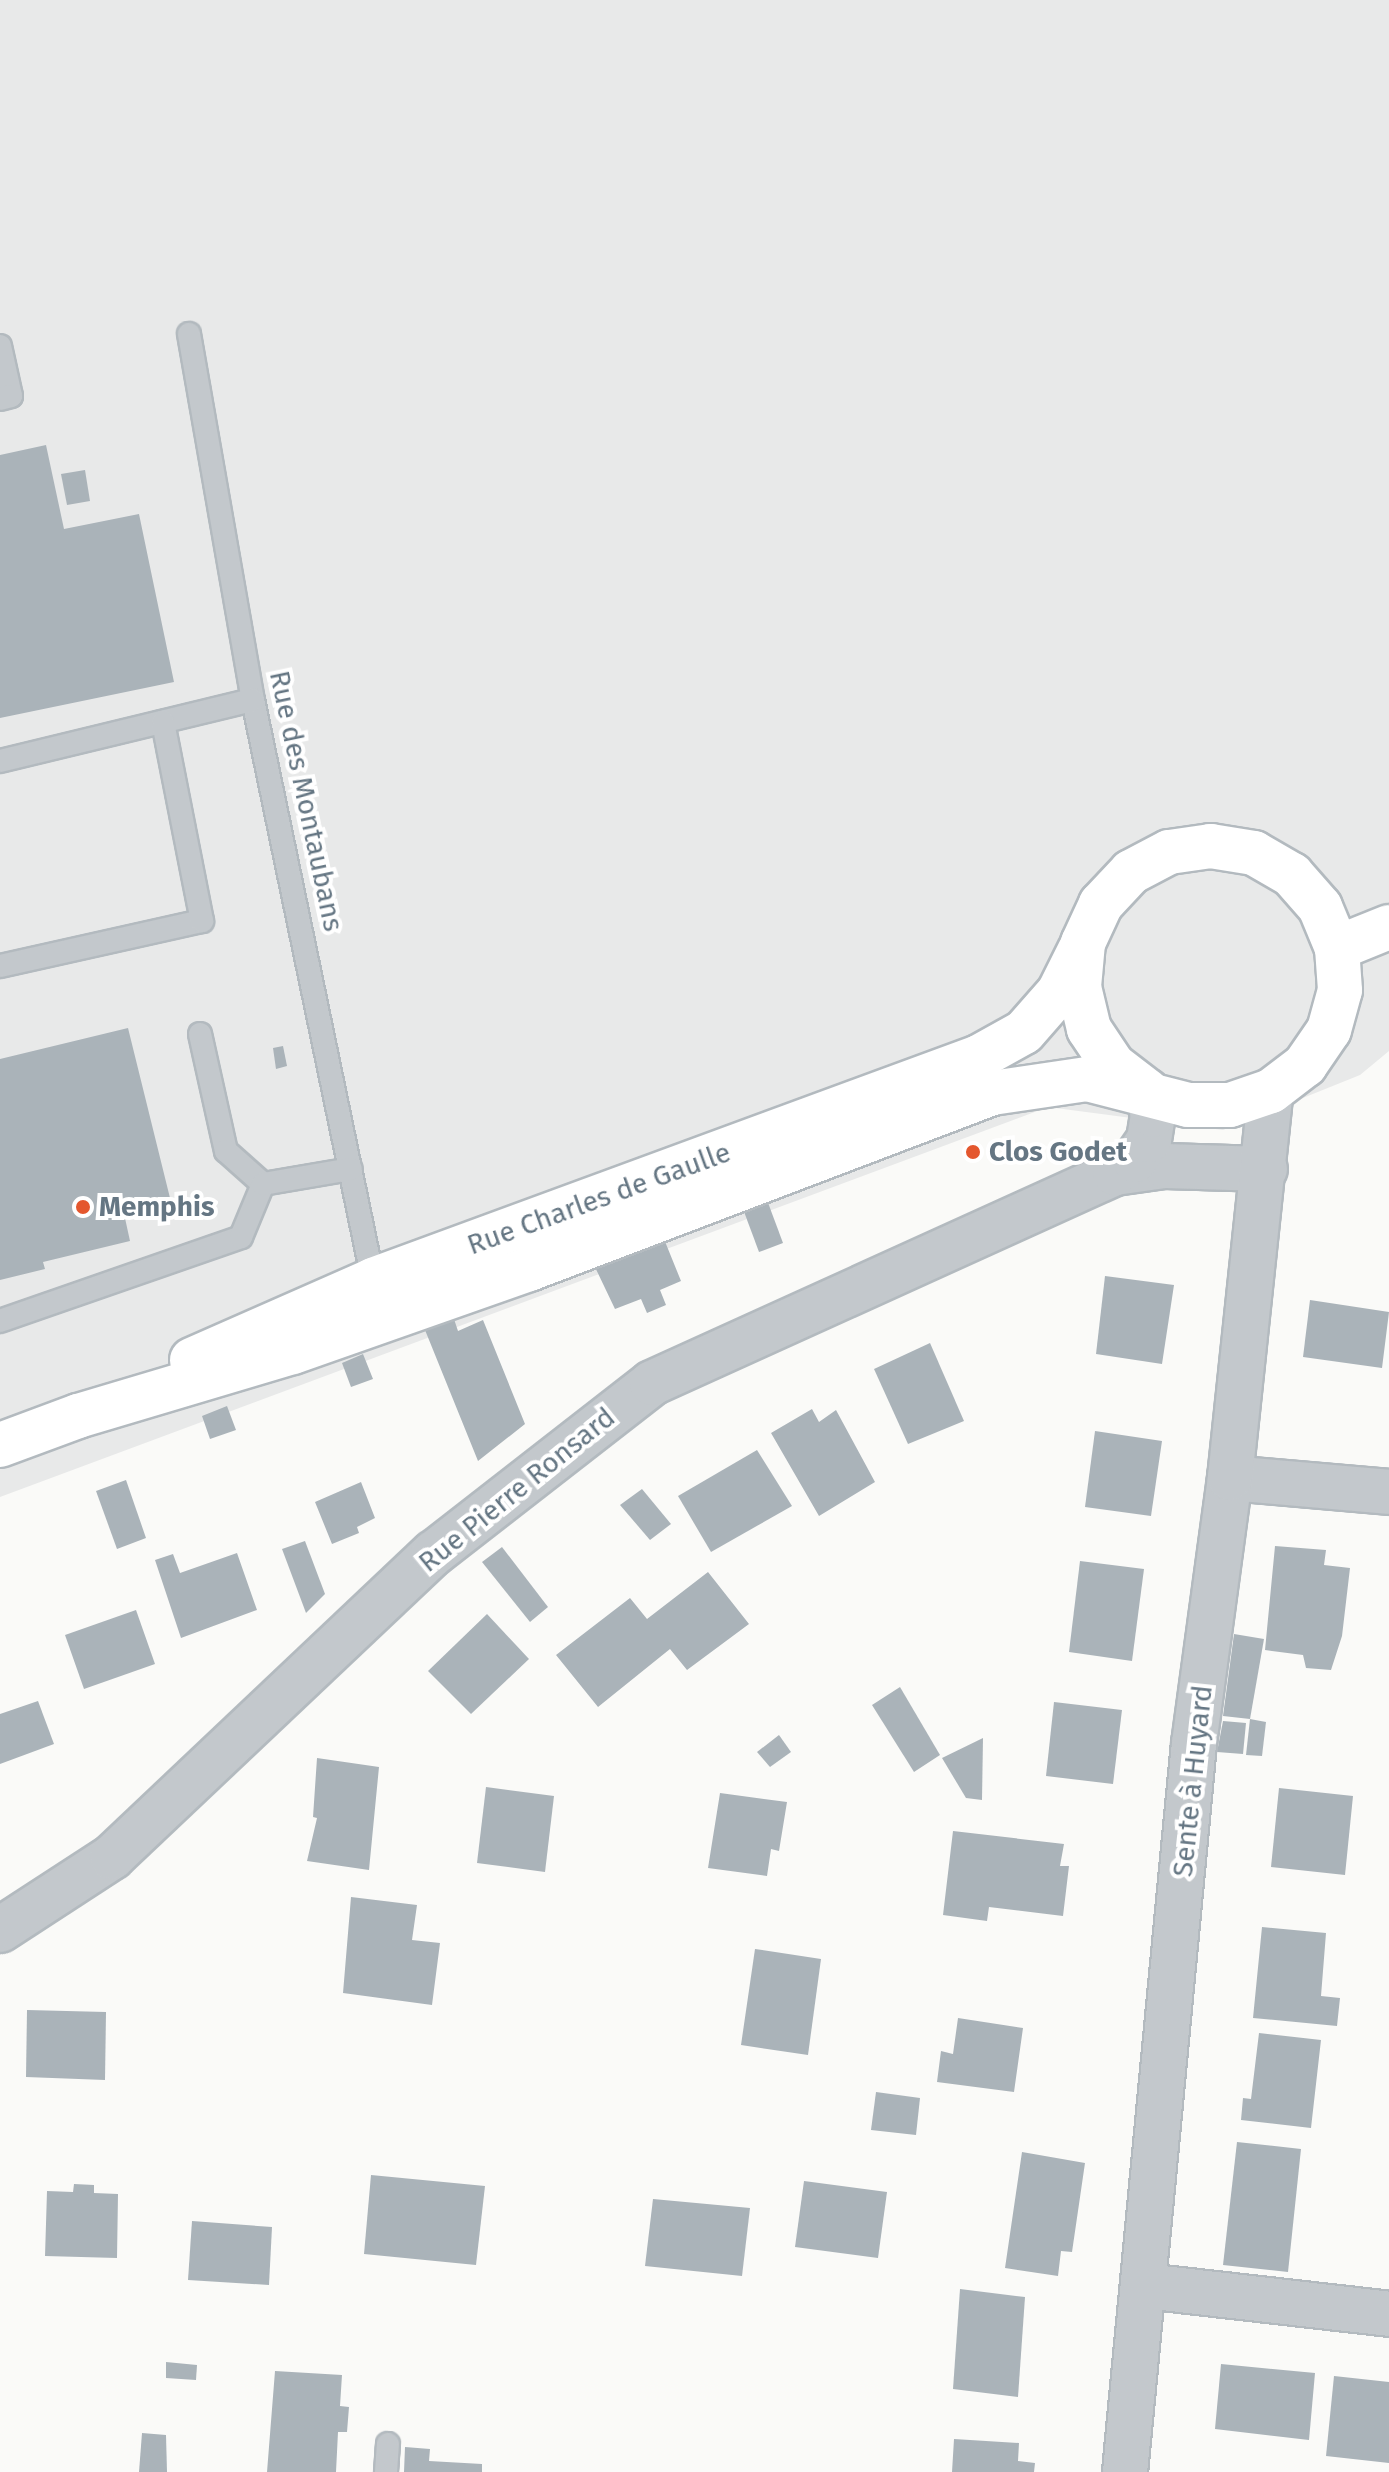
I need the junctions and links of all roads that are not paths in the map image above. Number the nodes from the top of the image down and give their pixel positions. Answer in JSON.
{"nodes":[{"id":1,"x":189,"y":334,"type":"dead end"},
{"id":2,"x":0,"y":346,"type":"edge"},
{"id":3,"x":0,"y":399,"type":"edge"},
{"id":4,"x":253,"y":700,"type":"junction"},
{"id":5,"x":163,"y":722,"type":"junction"},
{"id":6,"x":0,"y":761,"type":"edge"},
{"id":7,"x":1389,"y":927,"type":"edge"},
{"id":8,"x":1083,"y":943,"type":"junction"},
{"id":9,"x":1337,"y":948,"type":"junction"},
{"id":10,"x":0,"y":966,"type":"edge"},
{"id":11,"x":200,"y":1034,"type":"dead end"},
{"id":12,"x":1147,"y":1091,"type":"junction"},
{"id":13,"x":1271,"y":1091,"type":"junction"},
{"id":14,"x":351,"y":1169,"type":"junction"},
{"id":15,"x":1265,"y":1169,"type":"junction"},
{"id":16,"x":1115,"y":1173,"type":"junction"},
{"id":17,"x":263,"y":1184,"type":"junction"},
{"id":18,"x":373,"y":1280,"type":"junction"},
{"id":19,"x":0,"y":1321,"type":"edge"},
{"id":20,"x":78,"y":1416,"type":"junction"},
{"id":21,"x":0,"y":1445,"type":"edge"},
{"id":22,"x":1230,"y":1478,"type":"junction"},
{"id":23,"x":1389,"y":1492,"type":"edge"},
{"id":24,"x":0,"y":1930,"type":"edge"},
{"id":25,"x":1145,"y":2286,"type":"junction"},
{"id":26,"x":1389,"y":2314,"type":"edge"},
{"id":27,"x":388,"y":2444,"type":"dead end"},
{"id":28,"x":386,"y":2472,"type":"edge"},
{"id":29,"x":1125,"y":2472,"type":"edge"}],
"edges":[{"from":1,"to":4,"type":"lane","name":"Rue des Montaubans"},
{"from":2,"to":3,"type":"lane"},
{"from":4,"to":5,"type":"lane"},
{"from":4,"to":14,"type":"lane","name":"Rue des Montaubans"},
{"from":5,"to":6,"type":"lane"},
{"from":5,"to":10,"type":"lane"},
{"from":7,"to":9,"type":"street"},
{"from":8,"to":9,"type":"street"},
{"from":8,"to":12,"type":"street"},
{"from":8,"to":18,"type":"street","name":"Rue Charles de Gaulle"},
{"from":9,"to":13,"type":"street"},
{"from":11,"to":17,"type":"lane"},
{"from":12,"to":13,"type":"street"},
{"from":12,"to":16,"type":"street","name":"Rue Pierre Ronsard"},
{"from":12,"to":20,"type":"street","name":"Rue Charles de Gaulle"},
{"from":13,"to":15,"type":"street","name":"Sente à Huyard"},
{"from":14,"to":17,"type":"lane"},
{"from":14,"to":18,"type":"lane","name":"Rue des Montaubans"},
{"from":15,"to":16,"type":"street","name":"Rue Pierre Ronsard"},
{"from":15,"to":22,"type":"street","name":"Sente à Huyard"},
{"from":16,"to":24,"type":"street","name":"Rue Pierre Ronsard"},
{"from":17,"to":19,"type":"lane"},
{"from":18,"to":20,"type":"street","name":"Rue Charles de Gaulle"},
{"from":20,"to":21,"type":"street","name":"Rue Charles de Gaulle"},
{"from":22,"to":23,"type":"street"},
{"from":22,"to":25,"type":"street","name":"Sente à Huyard"},
{"from":25,"to":26,"type":"street"},
{"from":25,"to":29,"type":"street","name":"Sente à Huyard"},
{"from":27,"to":28,"type":"lane"}]}
